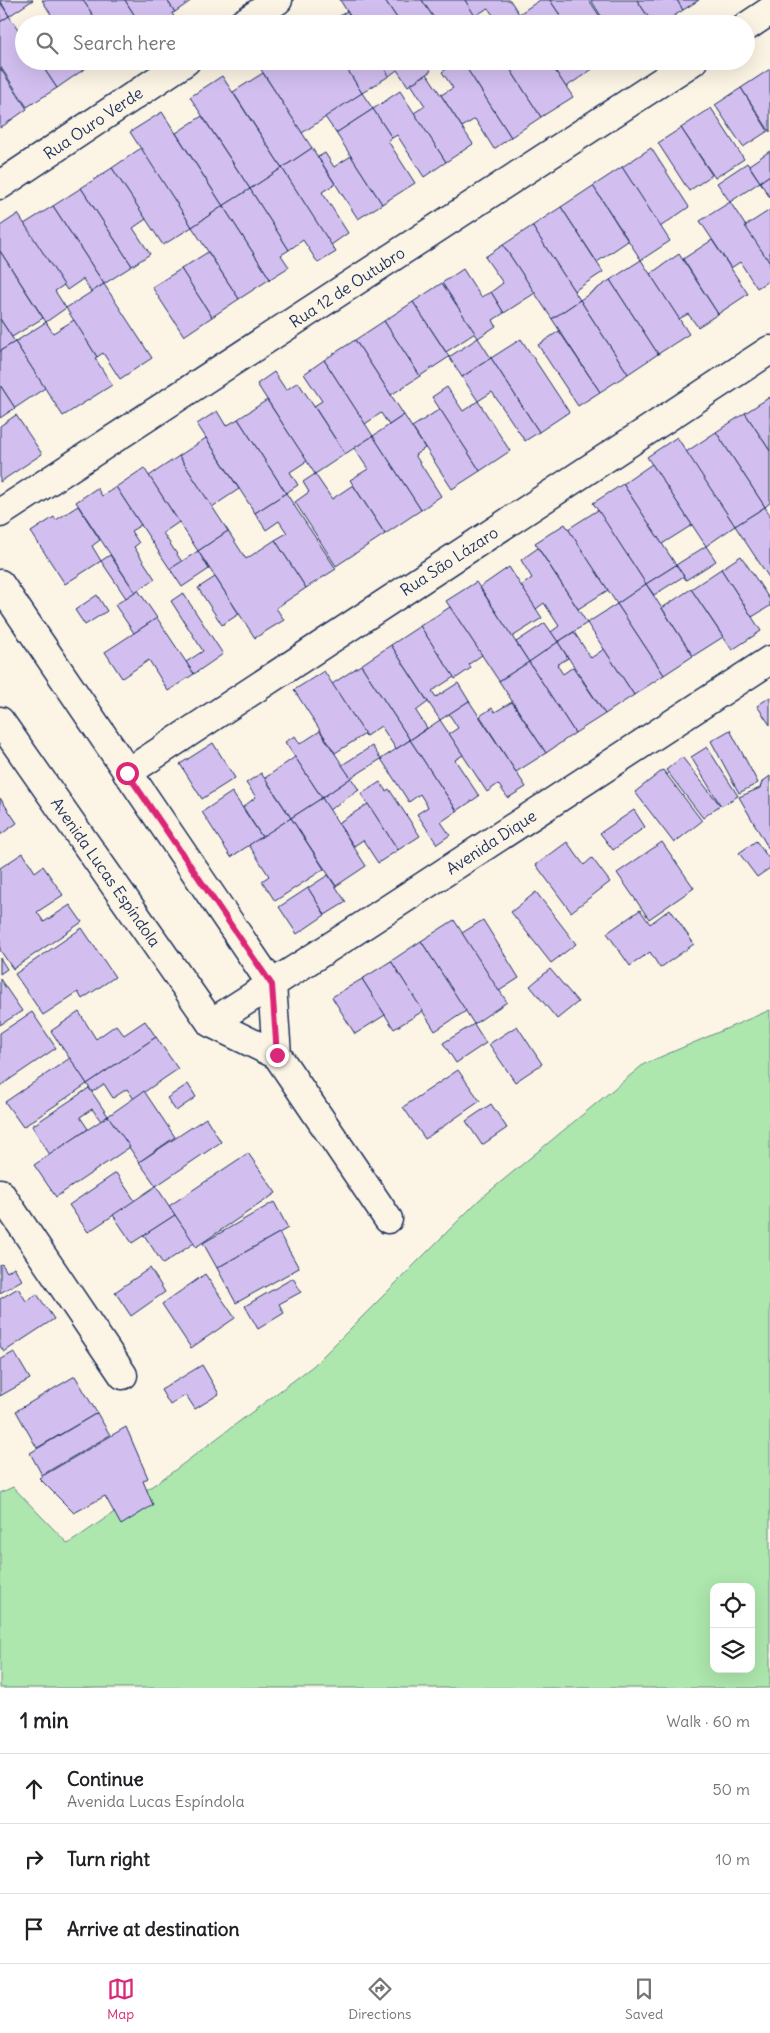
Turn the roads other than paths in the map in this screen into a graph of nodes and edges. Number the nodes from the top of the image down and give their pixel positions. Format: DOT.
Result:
graph roads {
  1 [pos="278,0"];
  2 [pos="770,11"];
  3 [pos="256,15"];
  4 [pos="755,21"];
  5 [pos="172,70"];
  6 [pos="679,70"];
  7 [pos="0,185"];
  8 [pos="770,350"];
  9 [pos="0,513"];
  10 [pos="0,584"];
  11 [pos="770,660"];
  12 [pos="0,721"];
  13 [pos="127,773"];
  14 [pos="272,985"];
  15 [pos="211,1023"];
  16 [pos="277,1055"];
  17 [pos="0,1193"];
  18 [pos="388,1218"];
  19 [pos="123,1375"];
  1 -- 3 [label="street"];
  2 -- 4 [label="street"];
  5 -- 7 [label="street, Rua Ouro Verde"];
  6 -- 9 [label="street, Rua 12 de Outubro"];
  8 -- 13 [label="street, Rua São Lázaro"];
  10 -- 13 [label="street"];
  11 -- 14 [label="street, Avenida Dique"];
  12 -- 15 [label="street, Avenida Lucas Espíndola"];
  13 -- 14 [label="street"];
  14 -- 15 [label="street, Avenida Dique"];
  14 -- 16 [label="street"];
  15 -- 16 [label="street"];
  16 -- 18 [label="street"];
  17 -- 19 [label="street"];
}
